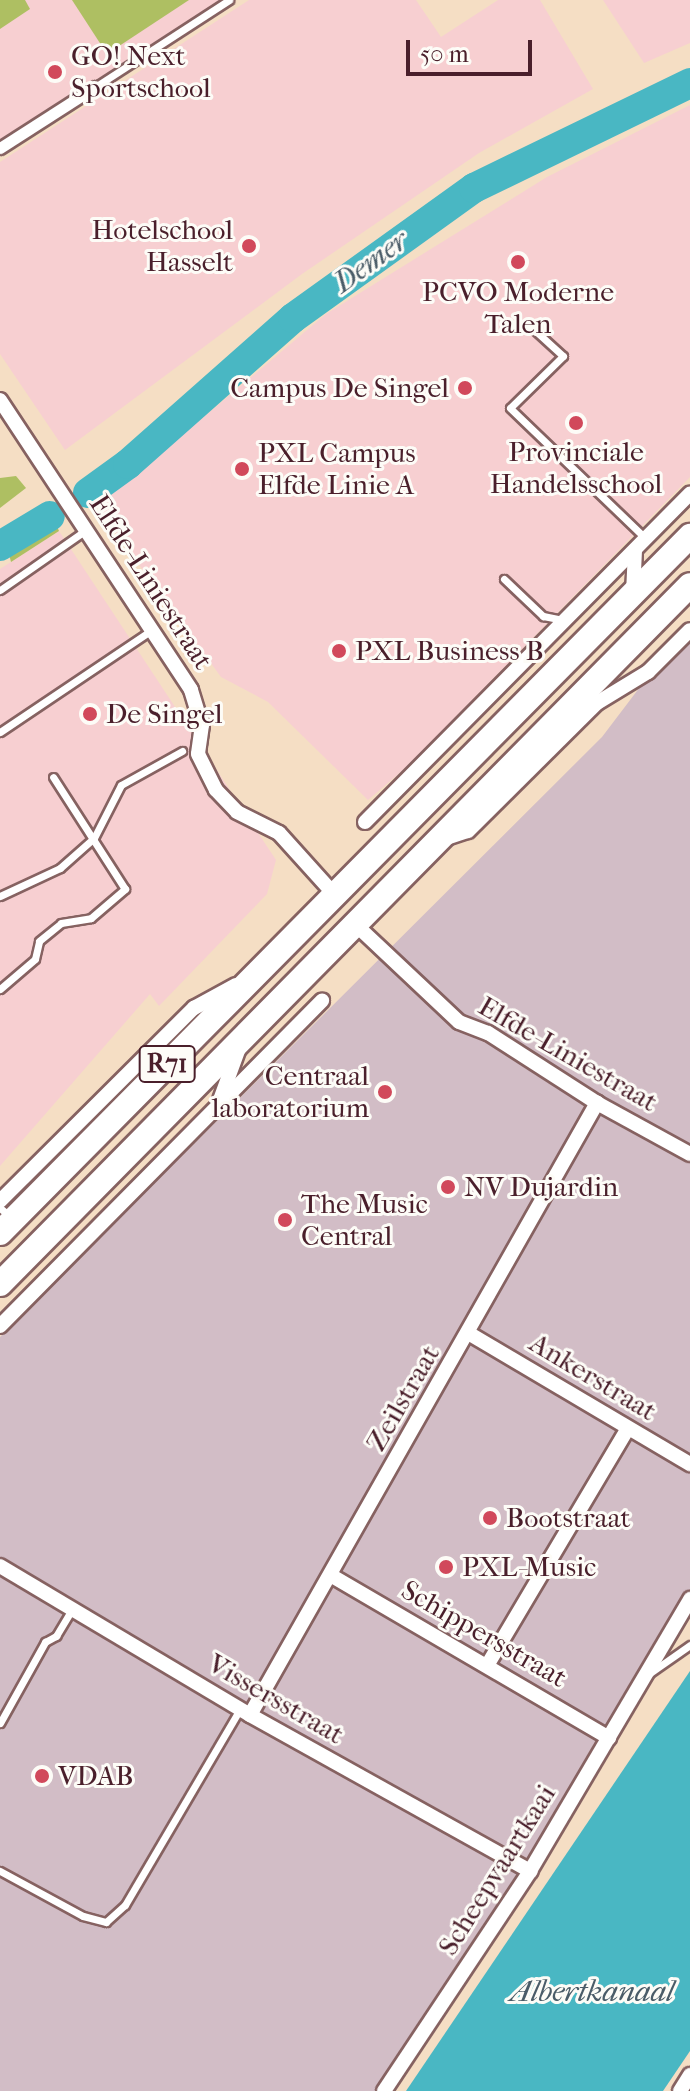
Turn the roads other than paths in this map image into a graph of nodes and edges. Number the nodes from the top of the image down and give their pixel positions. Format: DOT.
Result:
graph roads {
  1 [pos="229,0"];
  2 [pos="95,87"];
  3 [pos="0,148"];
  4 [pos="529,325"];
  5 [pos="0,400"];
  6 [pos="690,494"];
  7 [pos="86,530"];
  8 [pos="690,536"];
  9 [pos="640,545"];
  10 [pos="504,579"];
  11 [pos="690,585"];
  12 [pos="0,590"];
  13 [pos="633,594"];
  14 [pos="565,620"];
  15 [pos="152,630"];
  16 [pos="690,630"];
  17 [pos="0,732"];
  18 [pos="182,751"];
  19 [pos="53,777"];
  20 [pos="365,822"];
  21 [pos="94,838"];
  22 [pos="441,839"];
  23 [pos="334,894"];
  24 [pos="0,896"];
  25 [pos="356,925"];
  26 [pos="0,989"];
  27 [pos="322,1001"];
  28 [pos="242,1038"];
  29 [pos="597,1103"];
  30 [pos="218,1104"];
  31 [pos="690,1154"];
  32 [pos="3,1215"];
  33 [pos="0,1284"];
  34 [pos="0,1326"];
  35 [pos="470,1334"];
  36 [pos="628,1428"];
  37 [pos="690,1464"];
  38 [pos="0,1566"];
  39 [pos="332,1576"];
  40 [pos="690,1599"];
  41 [pos="71,1611"];
  42 [pos="690,1645"];
  43 [pos="488,1664"];
  44 [pos="648,1674"];
  45 [pos="245,1712"];
  46 [pos="0,1723"];
  47 [pos="609,1738"];
  48 [pos="0,1871"];
  49 [pos="530,1871"];
  50 [pos="690,2075"];
  51 [pos="384,2091"];
  52 [pos="680,2091"];
  1 -- 2 [label="lane"];
  2 -- 3 [label="street"];
  4 -- 9 [label="lane"];
  5 -- 7 [label="street, Elfde-Liniestraat"];
  6 -- 9 [label="street"];
  7 -- 12 [label="lane"];
  7 -- 15 [label="street, Elfde-Liniestraat"];
  8 -- 13 [label="highway, R71"];
  9 -- 13 [label="street"];
  9 -- 14 [label="street"];
  10 -- 14 [label="lane"];
  11 -- 22 [label="highway, R71"];
  13 -- 23 [label="highway, R71"];
  14 -- 20 [label="street"];
  15 -- 17 [label="lane"];
  15 -- 23 [label="street, Elfde-Liniestraat"];
  16 -- 22 [label="street"];
  18 -- 21 [label="lane"];
  19 -- 21 [label="lane"];
  21 -- 24 [label="lane"];
  21 -- 26 [label="lane"];
  22 -- 25 [label="highway, R71"];
  23 -- 25 [label="highway"];
  23 -- 32 [label="highway, R71"];
  25 -- 28 [label="highway, R71"];
  25 -- 29 [label="street, Elfde-Liniestraat"];
  27 -- 30 [label="street"];
  28 -- 30 [label="street"];
  28 -- 33 [label="highway, R71"];
  29 -- 31 [label="street, Elfde-Liniestraat"];
  29 -- 35 [label="street, Zeilstraat"];
  30 -- 34 [label="street"];
  35 -- 36 [label="street, Ankerstraat"];
  35 -- 39 [label="street, Zeilstraat"];
  36 -- 37 [label="street, Ankerstraat"];
  36 -- 43 [label="street"];
  38 -- 41 [label="street, Vissersstraat"];
  39 -- 43 [label="street, Schippersstraat"];
  39 -- 45 [label="street, Zeilstraat"];
  40 -- 44 [label="street, Scheepvaartkaai"];
  41 -- 45 [label="street, Vissersstraat"];
  41 -- 46 [label="lane"];
  42 -- 44 [label="lane, Scheepvaartkaai"];
  43 -- 47 [label="street, Schippersstraat"];
  44 -- 47 [label="street, Scheepvaartkaai"];
  45 -- 48 [label="lane"];
  45 -- 49 [label="street, Vissersstraat"];
  47 -- 49 [label="street, Scheepvaartkaai"];
  49 -- 51 [label="street, Scheepvaartkaai"];
  50 -- 52 [label="street"];
}
